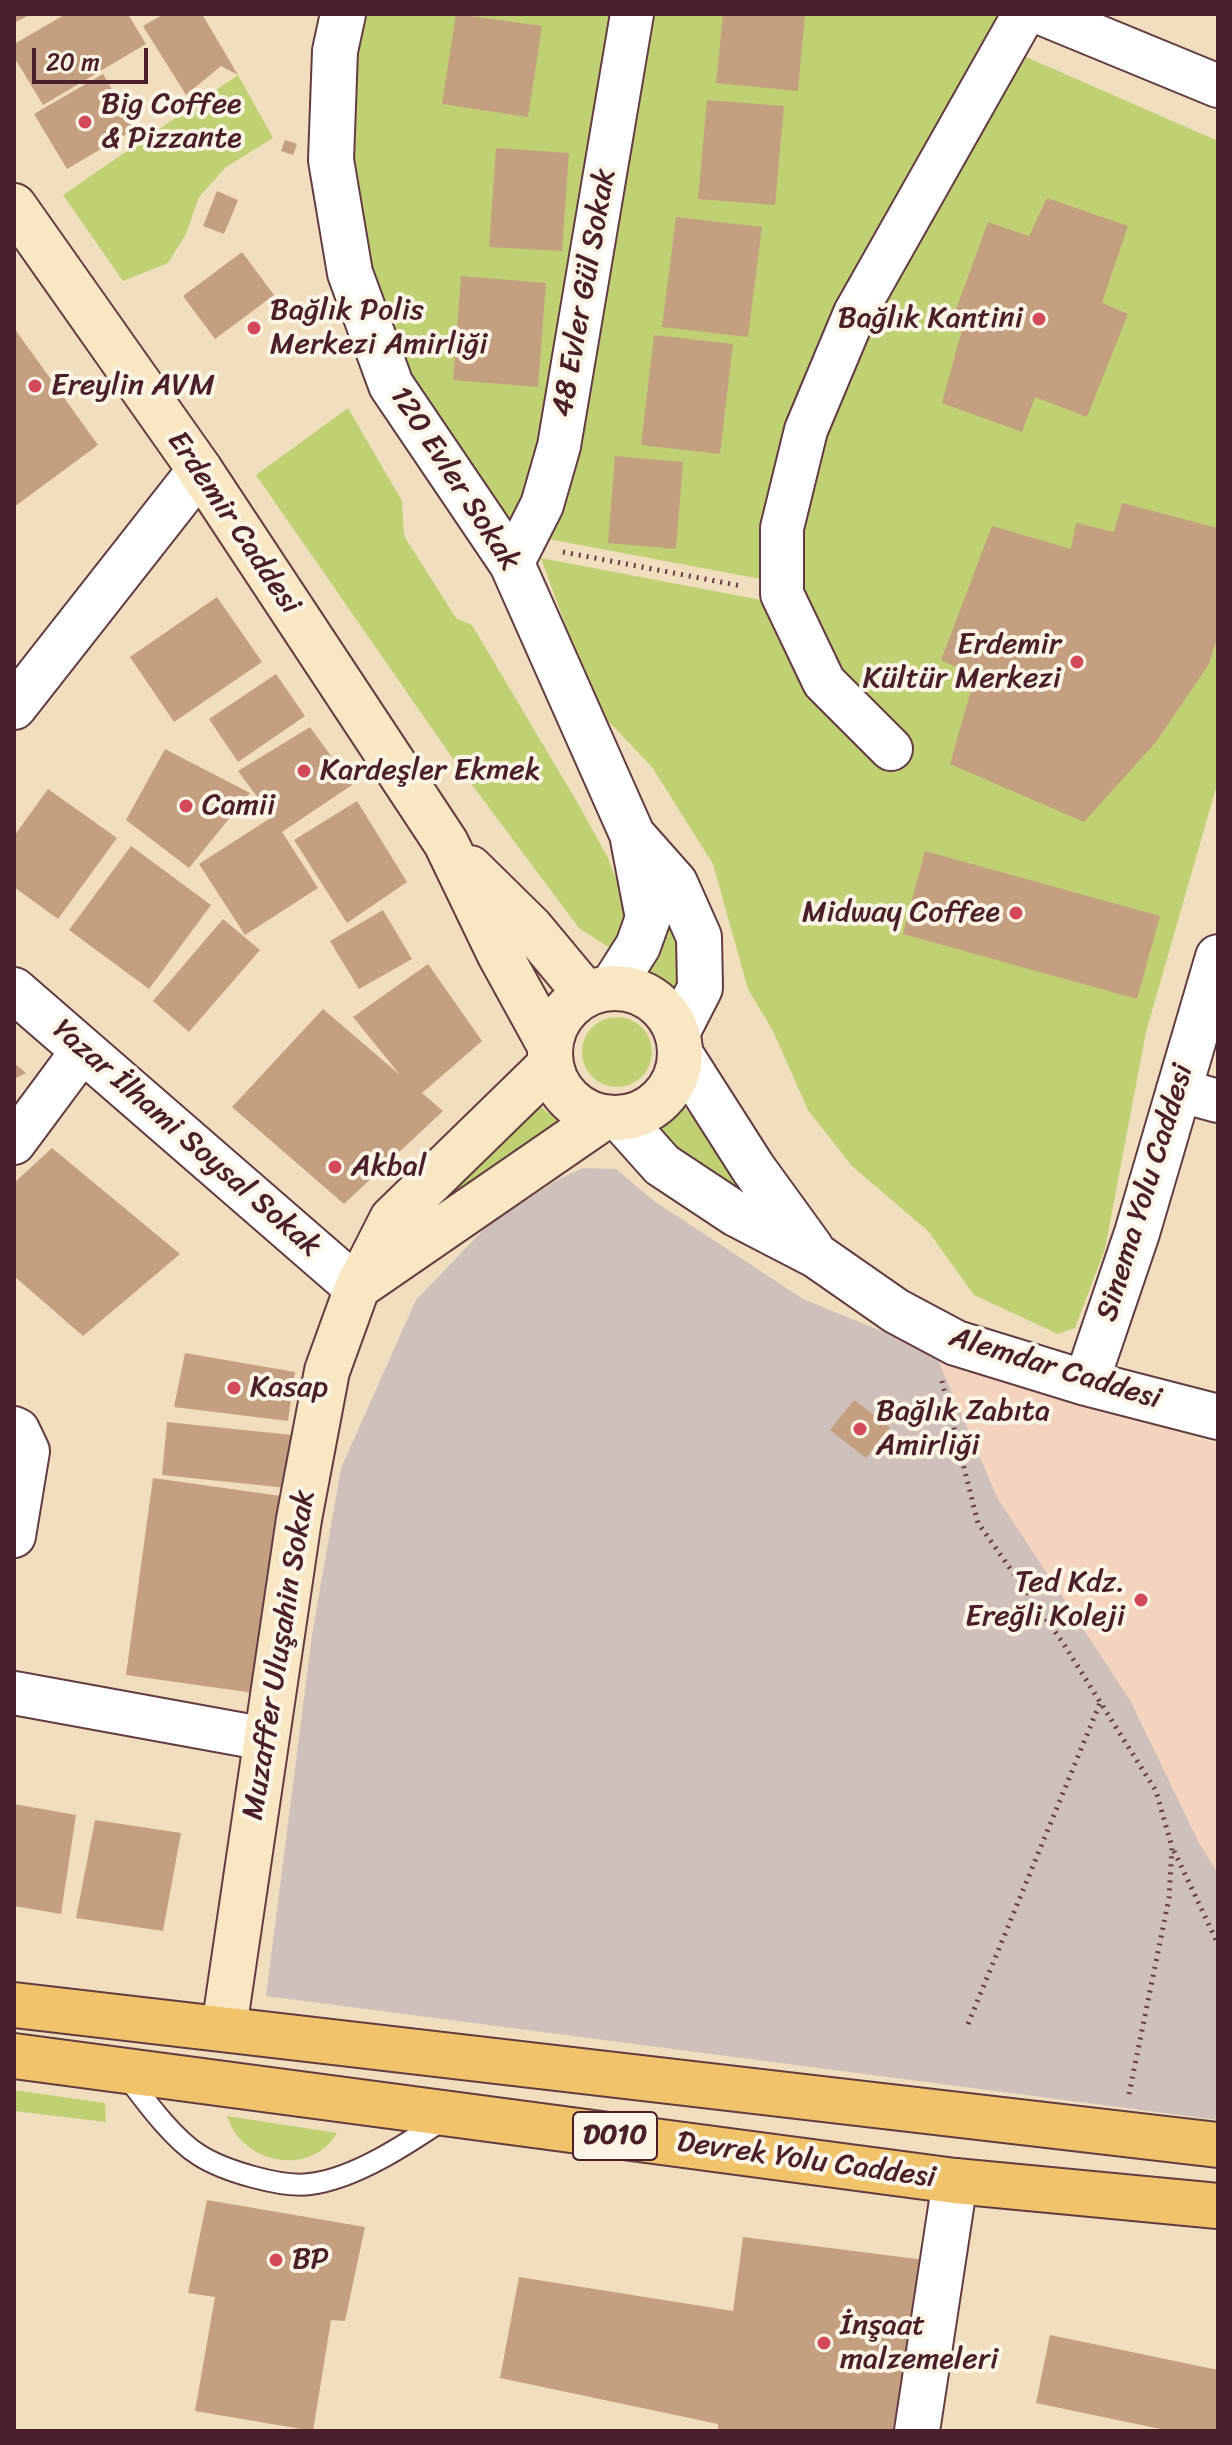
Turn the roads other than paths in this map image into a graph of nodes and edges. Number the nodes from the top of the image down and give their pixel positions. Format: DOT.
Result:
graph roads {
  1 [pos="343,14"];
  2 [pos="632,14"];
  3 [pos="1024,14"];
  4 [pos="1043,14"];
  5 [pos="1218,86"];
  6 [pos="14,206"];
  7 [pos="200,470"];
  8 [pos="517,554"];
  9 [pos="14,707"];
  10 [pos="891,749"];
  11 [pos="632,834"];
  12 [pos="446,843"];
  13 [pos="1218,957"];
  14 [pos="14,990"];
  15 [pos="599,990"];
  16 [pos="679,1043"];
  17 [pos="83,1050"];
  18 [pos="550,1055"];
  19 [pos="1198,1096"];
  20 [pos="611,1118"];
  21 [pos="14,1143"];
  22 [pos="817,1256"];
  23 [pos="357,1288"];
  24 [pos="1086,1383"];
  25 [pos="1218,1417"];
  26 [pos="14,1428"];
  27 [pos="14,1536"];
  28 [pos="14,1693"];
  29 [pos="266,1739"];
  30 [pos="14,2005"];
  31 [pos="224,2028"];
  32 [pos="14,2056"];
  33 [pos="123,2070"];
  34 [pos="451,2114"];
  35 [pos="1218,2145"];
  36 [pos="955,2181"];
  37 [pos="1218,2206"];
  38 [pos="917,2431"];
  1 -- 8 [label="street, 120 Evler Sokak"];
  2 -- 8 [label="street, 48 Evler Gül Sokak"];
  3 -- 10 [label="street"];
  4 -- 5 [label="street"];
  6 -- 7 [label="main road, Erdemir Caddesi"];
  7 -- 9 [label="street"];
  7 -- 12 [label="main road, Erdemir Caddesi"];
  8 -- 11 [label="street, 120 Evler Sokak"];
  11 -- 15 [label="street, 120 Evler Sokak"];
  11 -- 16 [label="street, 120 Evler Sokak"];
  12 -- 15 [label="main road, Erdemir Caddesi"];
  12 -- 18 [label="main road, Erdemir Caddesi"];
  13 -- 19 [label="street, Sinema Yolu Caddesi"];
  14 -- 17 [label="street, Yazar İlhami Soysal Sokak"];
  15 -- 16 [label="main road, Alemdar Caddesi"];
  15 -- 18 [label="main road"];
  16 -- 20 [label="main road"];
  16 -- 22 [label="street, Alemdar Caddesi"];
  17 -- 21 [label="street"];
  17 -- 23 [label="street, Yazar İlhami Soysal Sokak"];
  18 -- 20 [label="main road"];
  18 -- 23 [label="main road, Muzaffer Uluşahin Sokak"];
  19 -- 24 [label="street, Sinema Yolu Caddesi"];
  20 -- 22 [label="street, Alemdar Caddesi"];
  20 -- 23 [label="main road"];
  22 -- 24 [label="street, Alemdar Caddesi"];
  23 -- 29 [label="main road, Muzaffer Uluşahin Sokak"];
  24 -- 25 [label="street, Alemdar Caddesi"];
  26 -- 27 [label="street"];
  28 -- 29 [label="street"];
  29 -- 31 [label="main road, Muzaffer Uluşahin Sokak"];
  30 -- 31 [label="highway, Devrek Yolu Caddesi / D010"];
  31 -- 35 [label="highway, Devrek Yolu Caddesi / D010"];
  32 -- 33 [label="highway, Devrek Yolu Caddesi / D010"];
  33 -- 34 [label="highway, Devrek Yolu Caddesi / D010"];
  33 -- 34 [label="lane"];
  34 -- 36 [label="highway, Devrek Yolu Caddesi / D010"];
  36 -- 37 [label="highway, Devrek Yolu Caddesi / D010"];
  36 -- 38 [label="street"];
}
